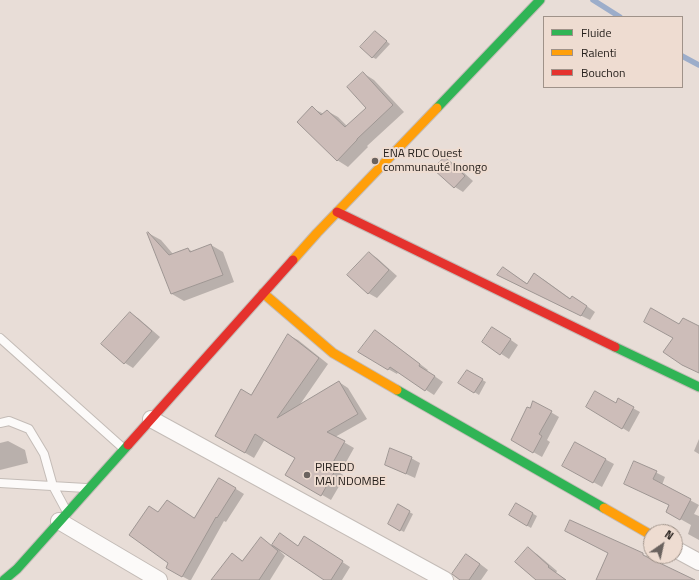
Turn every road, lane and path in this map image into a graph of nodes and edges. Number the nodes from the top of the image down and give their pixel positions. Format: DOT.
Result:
graph roads {
  1 [pos="540,0"];
  2 [pos="337,212"];
  3 [pos="263,293"];
  4 [pos="0,338"];
  5 [pos="699,387"];
  6 [pos="150,419"];
  7 [pos="0,423"];
  8 [pos="124,449"];
  9 [pos="0,483"];
  10 [pos="53,486"];
  11 [pos="88,489"];
  12 [pos="63,517"];
  13 [pos="643,530"];
  14 [pos="683,553"];
  15 [pos="699,562"];
  16 [pos="16,574"];
  17 [pos="4,580"];
  18 [pos="159,580"];
  19 [pos="445,580"];
  1 -- 2 [label="street"];
  2 -- 3 [label="street"];
  2 -- 5 [label="street"];
  3 -- 6 [label="street"];
  3 -- 13 [label="street"];
  4 -- 8 [label="lane"];
  6 -- 8 [label="street"];
  6 -- 19 [label="street"];
  7 -- 10 [label="lane"];
  8 -- 11 [label="street"];
  9 -- 10 [label="lane"];
  10 -- 11 [label="lane"];
  10 -- 12 [label="lane"];
  11 -- 12 [label="street"];
  12 -- 16 [label="street"];
  12 -- 18 [label="street"];
  14 -- 15 [label="street"];
  16 -- 17 [label="street"];
}
